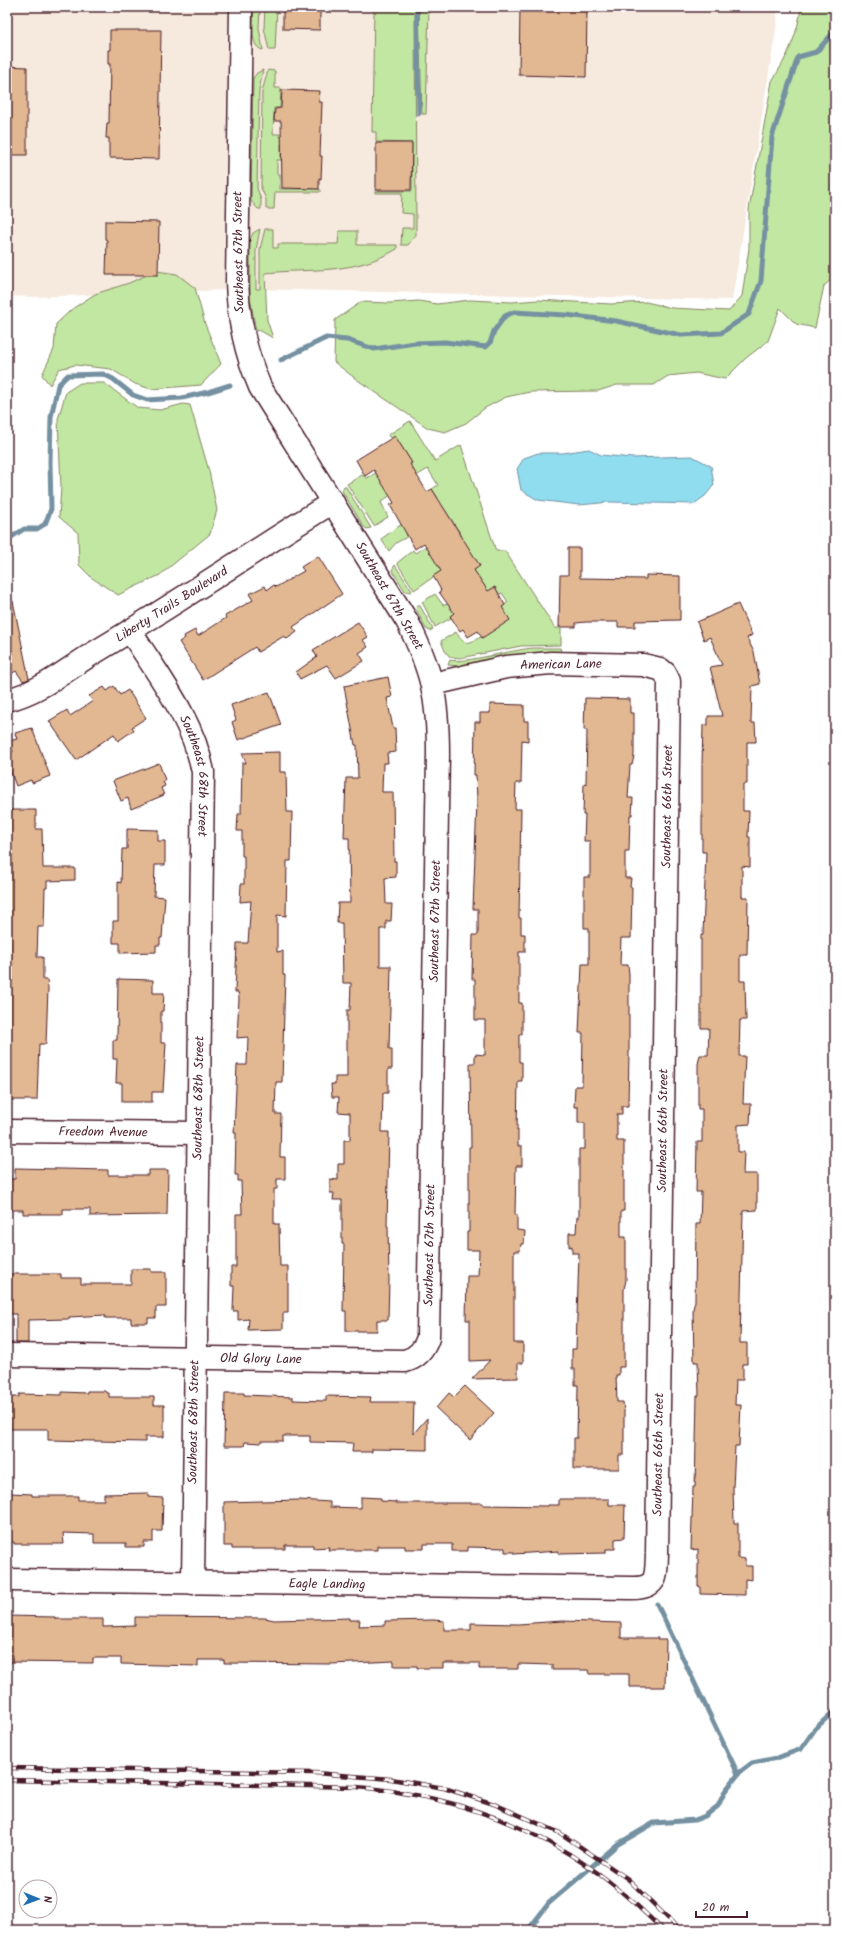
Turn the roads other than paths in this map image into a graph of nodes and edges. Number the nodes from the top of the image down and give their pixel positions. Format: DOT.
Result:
graph roads {
  1 [pos="241,7"];
  2 [pos="333,502"];
  3 [pos="131,632"];
  4 [pos="665,673"];
  5 [pos="433,684"];
  6 [pos="7,700"];
  7 [pos="7,1131"];
  8 [pos="199,1133"];
  9 [pos="7,1355"];
  10 [pos="418,1355"];
  11 [pos="195,1358"];
  12 [pos="7,1580"];
  13 [pos="193,1583"];
  14 [pos="647,1586"];
  1 -- 2 [label="street, Southeast 67th Street"];
  2 -- 3 [label="street, Liberty Trails Boulevard"];
  2 -- 5 [label="street, Southeast 67th Street"];
  3 -- 6 [label="street, Liberty Trails Boulevard"];
  3 -- 8 [label="street, Southeast 68th Street"];
  4 -- 5 [label="street, American Lane"];
  4 -- 14 [label="street, Southeast 66th Street"];
  5 -- 10 [label="street, Southeast 67th Street"];
  7 -- 8 [label="street, Freedom Avenue"];
  8 -- 11 [label="street, Southeast 68th Street"];
  9 -- 11 [label="street, Old Glory Lane"];
  10 -- 11 [label="street, Old Glory Lane"];
  11 -- 13 [label="street, Southeast 68th Street"];
  12 -- 13 [label="street, Eagle Landing"];
  13 -- 14 [label="street, Eagle Landing"];
}
